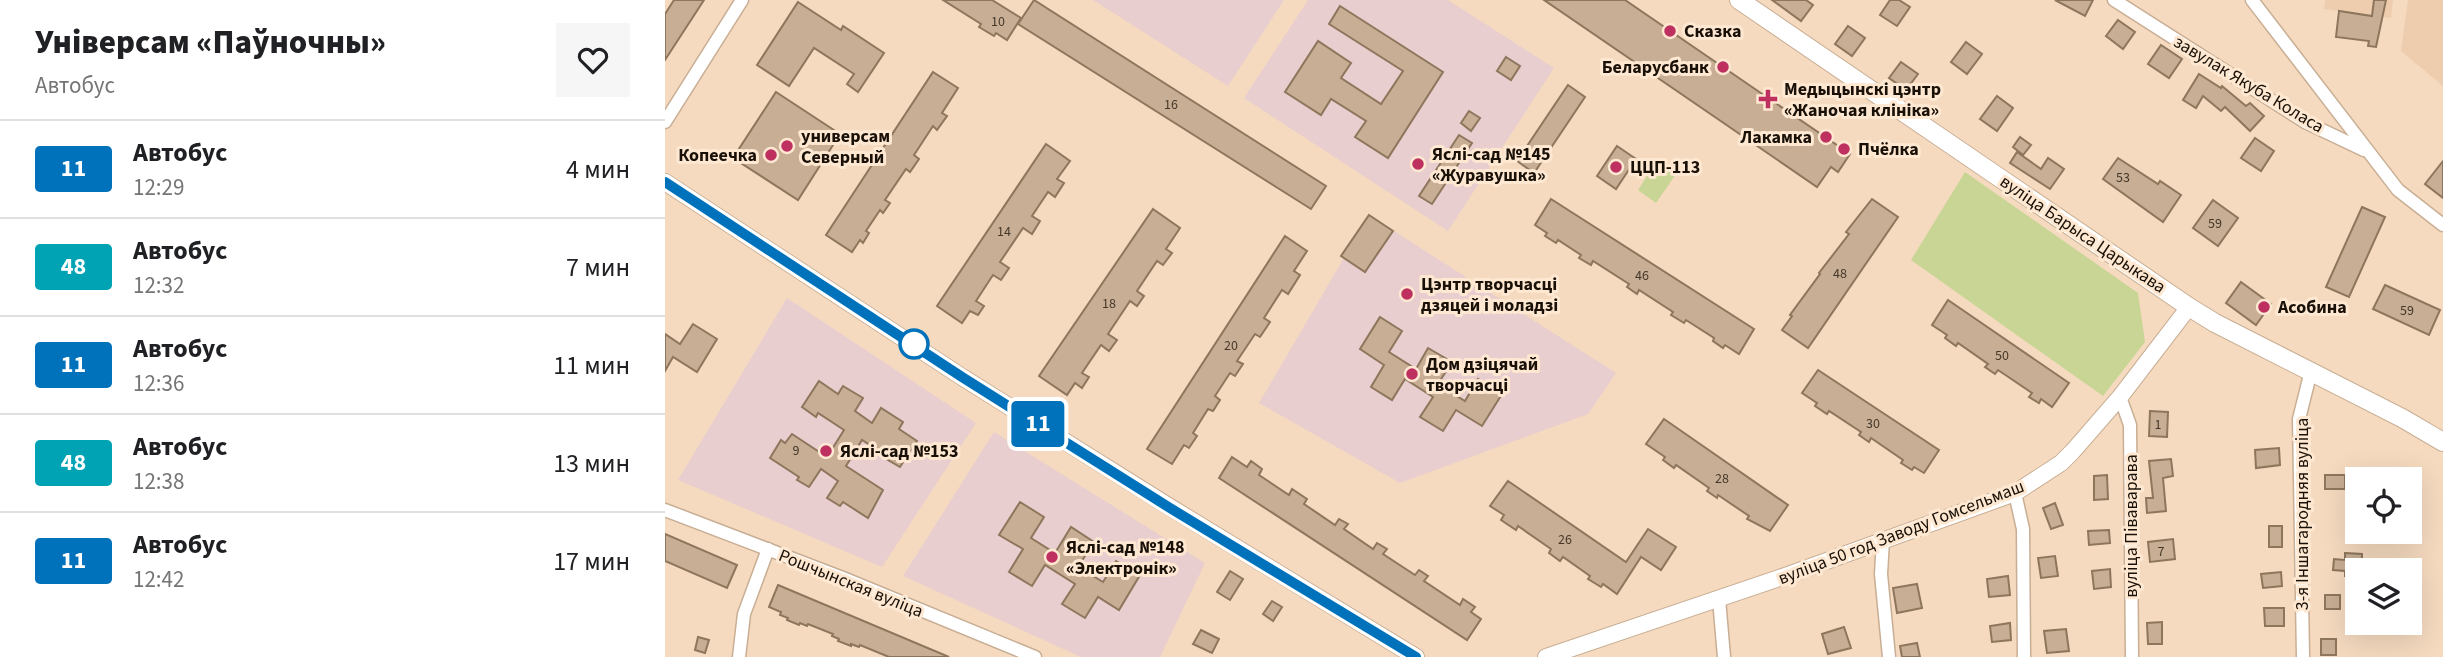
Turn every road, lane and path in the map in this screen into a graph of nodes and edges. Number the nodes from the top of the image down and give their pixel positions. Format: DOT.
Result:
graph roads {
  1 [pos="741,0"];
  2 [pos="1739,0"];
  3 [pos="2114,0"];
  4 [pos="2252,0"];
  5 [pos="665,121"];
  6 [pos="2367,151"];
  7 [pos="665,182"];
  8 [pos="2443,225"];
  9 [pos="2189,307"];
  10 [pos="2311,372"];
  11 [pos="2120,397"];
  12 [pos="2443,442"];
  13 [pos="2015,494"];
  14 [pos="665,510"];
  15 [pos="1883,540"];
  16 [pos="768,549"];
  17 [pos="1719,599"];
  18 [pos="739,657"];
  19 [pos="1035,657"];
  20 [pos="1416,657"];
  21 [pos="1546,657"];
  22 [pos="1724,657"];
  23 [pos="1889,657"];
  24 [pos="2024,657"];
  25 [pos="2132,657"];
  26 [pos="2302,657"];
  1 -- 5 [label="street"];
  2 -- 9 [label="main road, вуліца Барыса Царыкава"];
  3 -- 6 [label="street, завулак Якуба Коласа"];
  4 -- 6 [label="street"];
  6 -- 8 [label="street, завулак Якуба Коласа"];
  7 -- 20 [label="street"];
  9 -- 10 [label="main road, вуліца Барыса Царыкава"];
  9 -- 11 [label="street, вуліца 50 год Заводу Гомсельмаш"];
  10 -- 12 [label="main road, вуліца Барыса Царыкава"];
  10 -- 26 [label="street, 3-я Іншагародняя вуліца"];
  11 -- 13 [label="street, вуліца 50 год Заводу Гомсельмаш"];
  11 -- 25 [label="street, вуліца Піваварава"];
  13 -- 15 [label="street, вуліца 50 год Заводу Гомсельмаш"];
  13 -- 24 [label="street"];
  14 -- 16 [label="street, Рошчынская вуліца"];
  15 -- 17 [label="street, вуліца 50 год Заводу Гомсельмаш"];
  15 -- 23 [label="street"];
  16 -- 18 [label="street"];
  16 -- 19 [label="street, Рошчынская вуліца"];
  17 -- 21 [label="street, вуліца 50 год Заводу Гомсельмаш"];
  17 -- 22 [label="street"];
}
